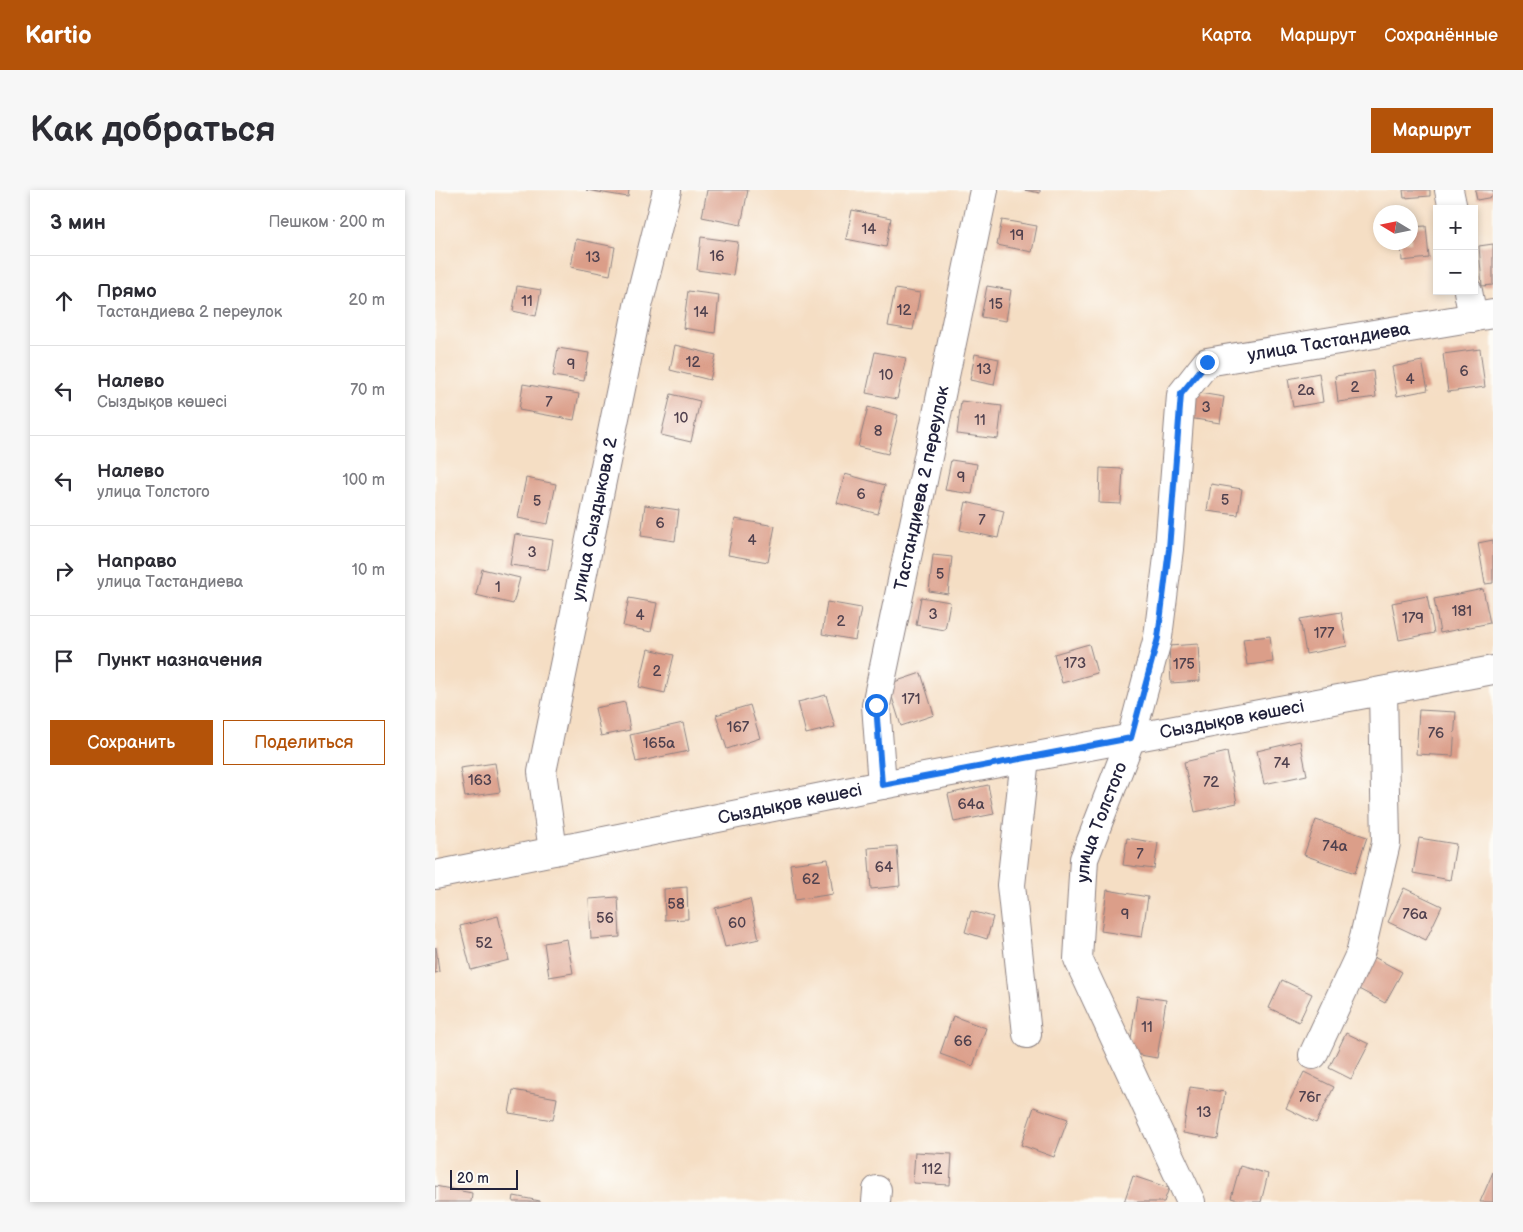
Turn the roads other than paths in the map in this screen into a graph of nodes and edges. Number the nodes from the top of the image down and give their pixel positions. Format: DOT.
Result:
graph roads {
  1 [pos="667,190"];
  2 [pos="984,190"];
  3 [pos="1449,190"];
  4 [pos="1452,205"];
  5 [pos="1470,295"];
  6 [pos="1483,316"];
  7 [pos="1181,394"];
  8 [pos="1493,670"];
  9 [pos="1383,691"];
  10 [pos="1131,738"];
  11 [pos="1025,758"];
  12 [pos="882,785"];
  13 [pos="553,851"];
  14 [pos="435,875"];
  15 [pos="1027,1034"];
  16 [pos="1313,1054"];
  17 [pos="1191,1202"];
  1 -- 13 [label="street, улица Сыздыкова 2"];
  2 -- 12 [label="street, Тастандиева 2 переулок"];
  3 -- 4 [label="street"];
  5 -- 6 [label="street"];
  6 -- 7 [label="street, улица Тастандиева"];
  7 -- 10 [label="street, улица Толстого"];
  8 -- 9 [label="street, Сыздықов көшесі"];
  9 -- 10 [label="street, Сыздықов көшесі"];
  9 -- 16 [label="street"];
  10 -- 11 [label="street, Сыздықов көшесі"];
  10 -- 17 [label="street, улица Толстого"];
  11 -- 12 [label="street, Сыздықов көшесі"];
  11 -- 15 [label="street"];
  12 -- 13 [label="street, Сыздықов көшесі"];
  13 -- 14 [label="street, Сыздықов көшесі"];
}
